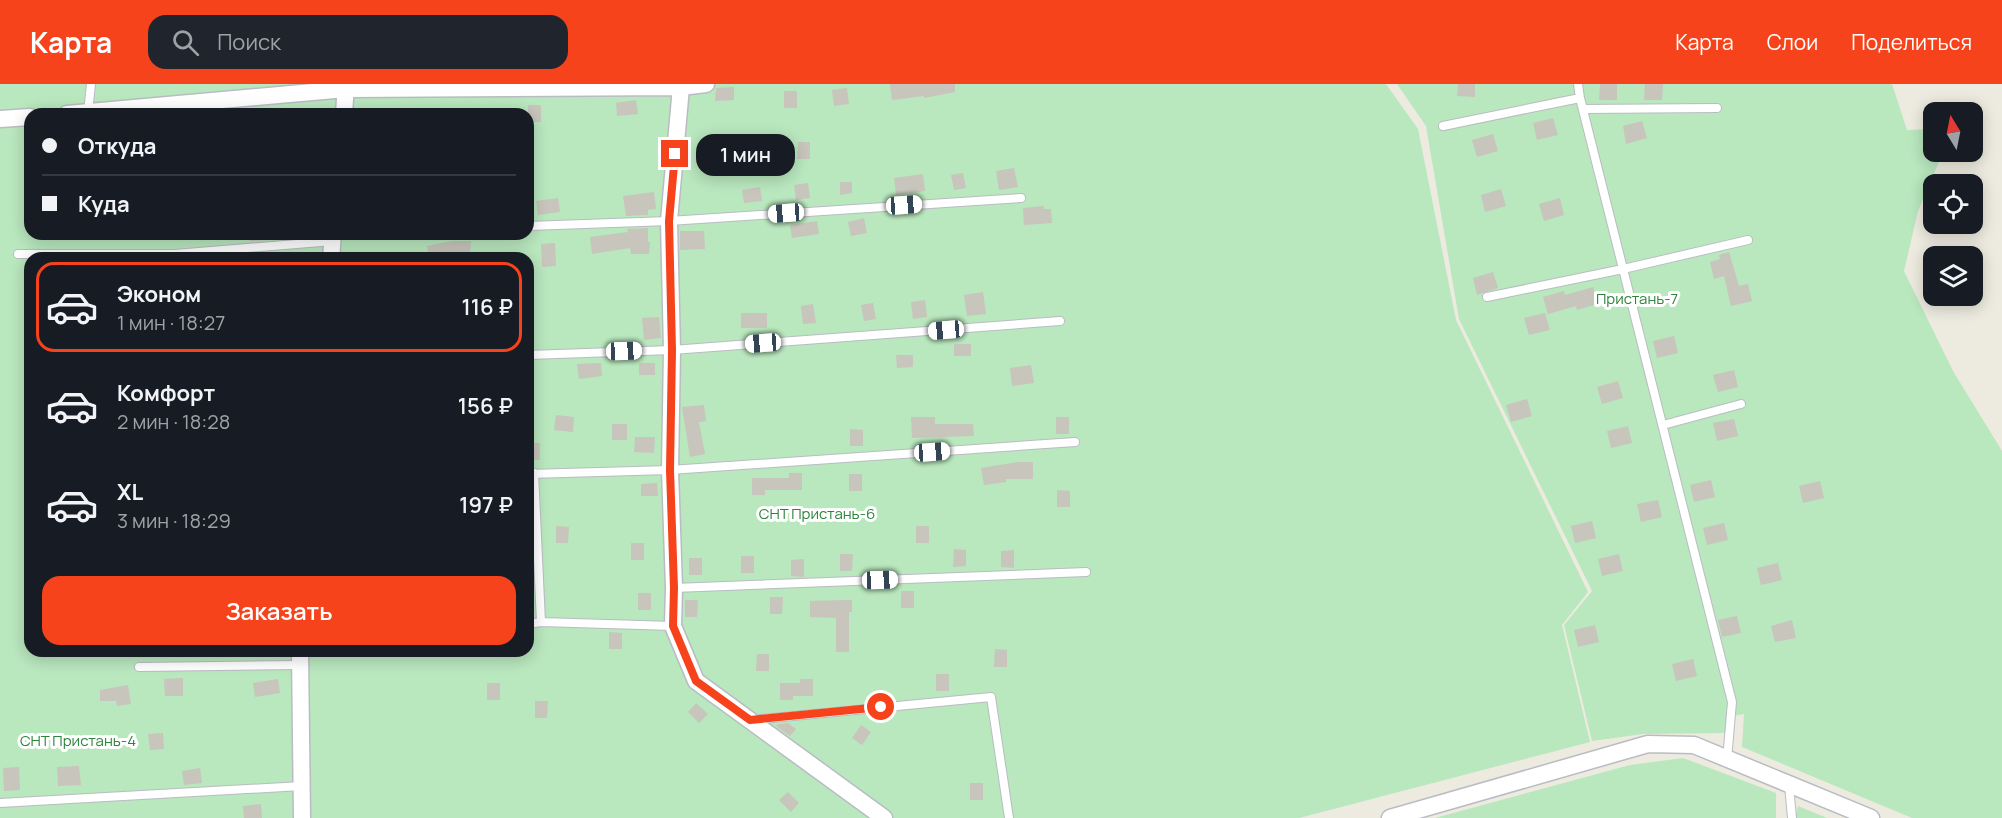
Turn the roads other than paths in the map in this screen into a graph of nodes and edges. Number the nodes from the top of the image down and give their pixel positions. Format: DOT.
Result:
graph roads {
  1 [pos="91,84"];
  2 [pos="706,84"];
  3 [pos="1578,84"];
  4 [pos="346,86"];
  5 [pos="681,87"];
  6 [pos="1580,98"];
  7 [pos="88,108"];
  8 [pos="128,108"];
  9 [pos="344,108"];
  10 [pos="1717,108"];
  11 [pos="1583,109"];
  12 [pos="24,117"];
  13 [pos="0,119"];
  14 [pos="1443,126"];
  15 [pos="1021,198"];
  16 [pos="669,221"];
  17 [pos="534,226"];
  18 [pos="305,240"];
  19 [pos="1748,240"];
  20 [pos="194,252"];
  21 [pos="18,254"];
  22 [pos="24,254"];
  23 [pos="1623,269"];
  24 [pos="1487,297"];
  25 [pos="1060,321"];
  26 [pos="672,350"];
  27 [pos="534,355"];
  28 [pos="1742,404"];
  29 [pos="1663,425"];
  30 [pos="1075,442"];
  31 [pos="670,470"];
  32 [pos="534,474"];
  33 [pos="534,518"];
  34 [pos="1086,572"];
  35 [pos="674,588"];
  36 [pos="541,622"];
  37 [pos="534,623"];
  38 [pos="673,626"];
  39 [pos="300,658"];
  40 [pos="140,667"];
  41 [pos="750,720"];
  42 [pos="1727,760"];
  43 [pos="1789,785"];
  44 [pos="302,786"];
  45 [pos="0,803"];
  46 [pos="302,818"];
  47 [pos="884,818"];
  48 [pos="1009,818"];
  49 [pos="1390,818"];
  50 [pos="1792,818"];
  51 [pos="1871,818"];
  1 -- 7 [label="lane"];
  2 -- 5 [label="street"];
  3 -- 6 [label="lane"];
  4 -- 5 [label="street"];
  4 -- 8 [label="street"];
  4 -- 9 [label="street"];
  5 -- 16 [label="street"];
  6 -- 11 [label="lane"];
  6 -- 14 [label="lane"];
  10 -- 11 [label="lane"];
  11 -- 23 [label="lane"];
  12 -- 13 [label="street"];
  15 -- 16 [label="lane"];
  16 -- 17 [label="lane"];
  16 -- 26 [label="street"];
  18 -- 20 [label="lane"];
  19 -- 23 [label="lane"];
  21 -- 22 [label="lane"];
  23 -- 24 [label="lane"];
  23 -- 29 [label="lane"];
  25 -- 26 [label="lane"];
  26 -- 27 [label="lane"];
  26 -- 31 [label="street"];
  28 -- 29 [label="lane"];
  29 -- 42 [label="lane"];
  30 -- 31 [label="lane"];
  31 -- 32 [label="lane"];
  31 -- 35 [label="street"];
  33 -- 36 [label="lane"];
  34 -- 35 [label="lane"];
  35 -- 38 [label="street"];
  36 -- 37 [label="lane"];
  36 -- 38 [label="lane"];
  38 -- 41 [label="street"];
  39 -- 40 [label="lane"];
  39 -- 44 [label="street"];
  41 -- 47 [label="street"];
  41 -- 48 [label="lane"];
  42 -- 43 [label="street"];
  42 -- 49 [label="street"];
  43 -- 50 [label="lane"];
  43 -- 51 [label="street"];
  44 -- 45 [label="lane"];
  44 -- 46 [label="street"];
}
